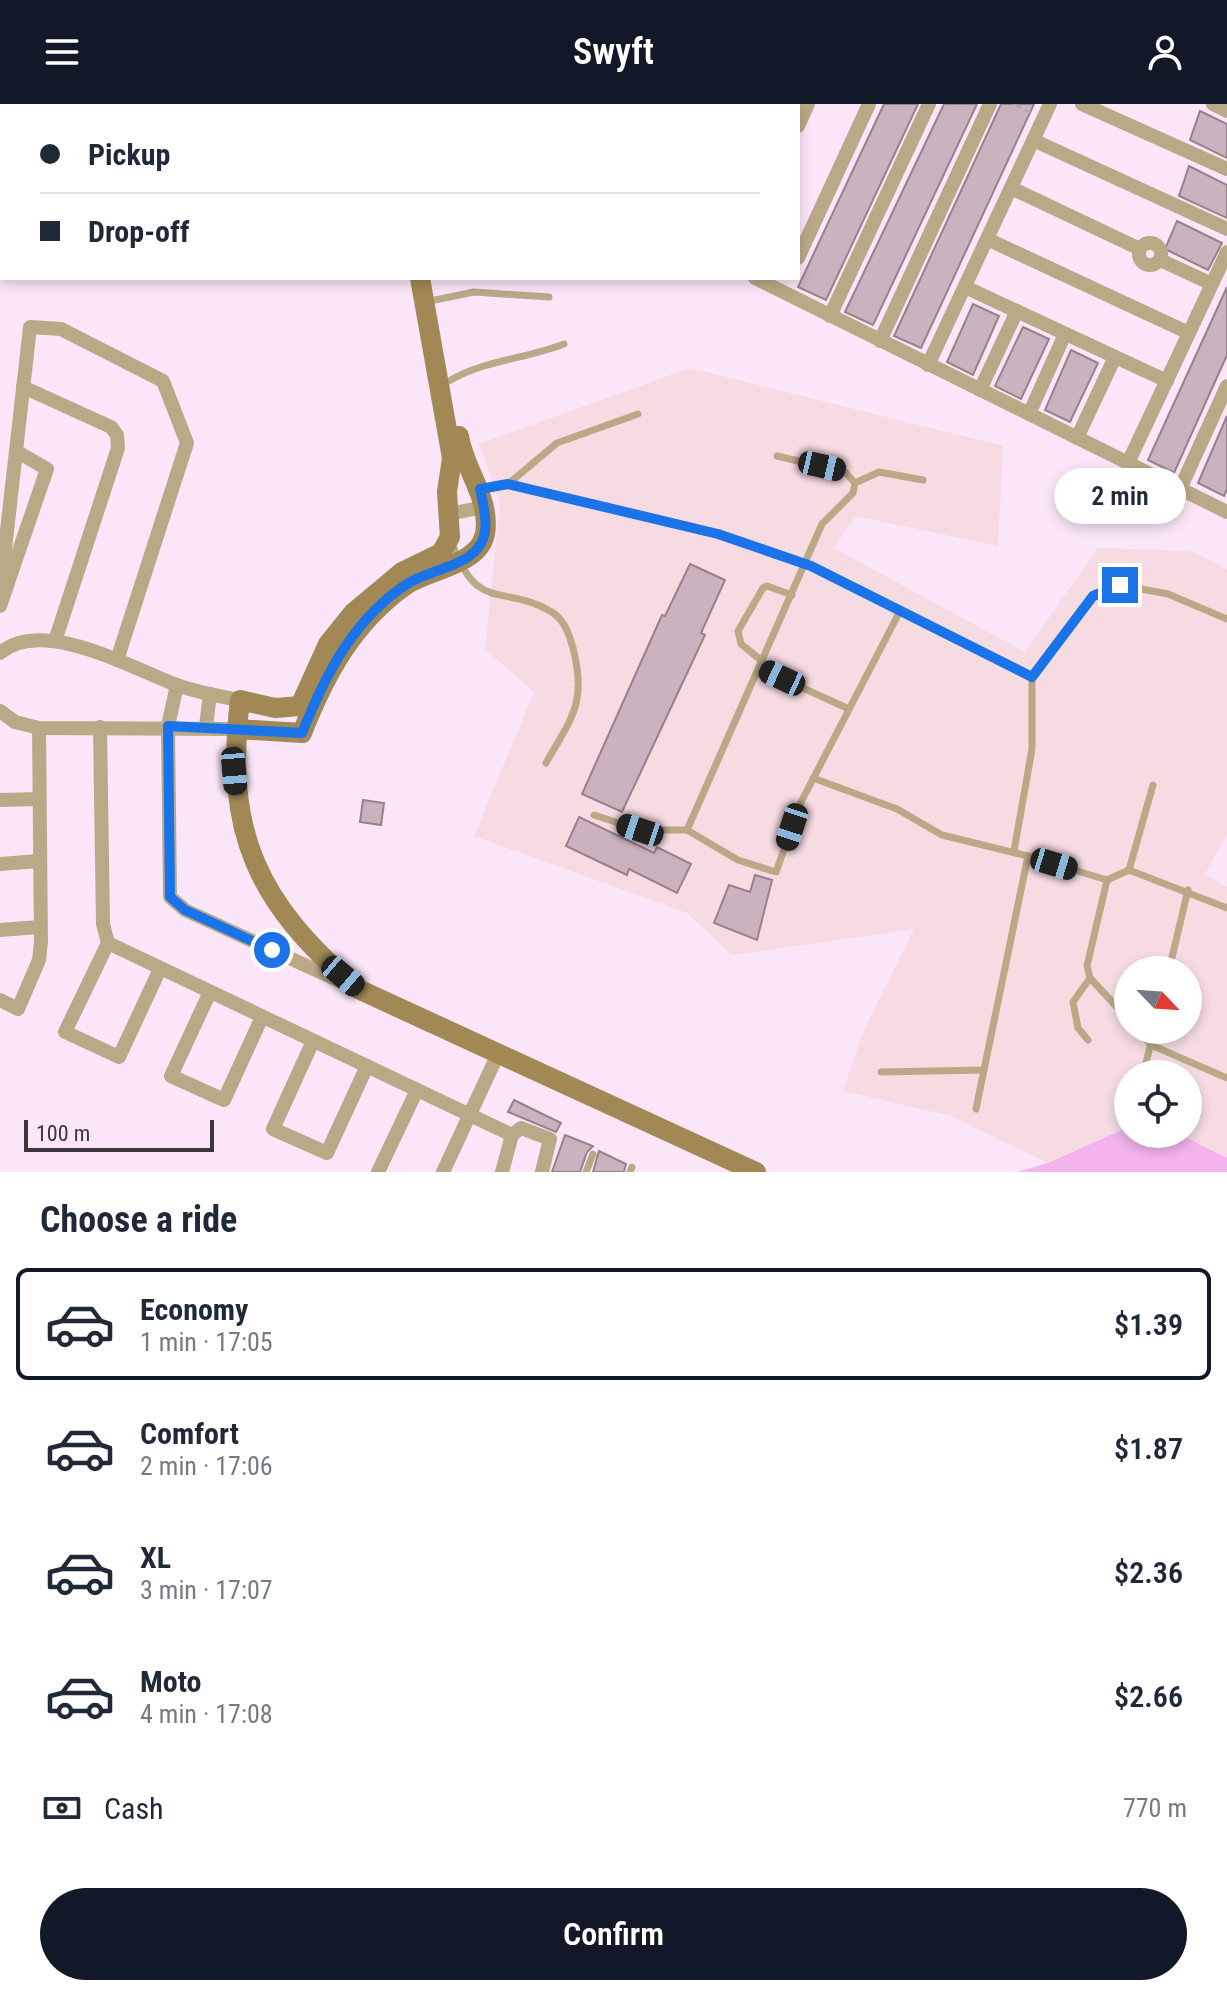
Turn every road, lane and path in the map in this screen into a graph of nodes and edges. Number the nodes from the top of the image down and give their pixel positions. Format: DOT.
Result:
graph roads {
  1 [pos="869,104"];
  2 [pos="929,104"];
  3 [pos="990,104"];
  4 [pos="1014,104"];
  5 [pos="1050,104"];
  6 [pos="1082,104"];
  7 [pos="1213,104"];
  8 [pos="1227,111"];
  9 [pos="1043,118"];
  10 [pos="1033,140"];
  11 [pos="1227,169"];
  12 [pos="1011,188"];
  13 [pos="1227,229"];
  14 [pos="987,239"];
  15 [pos="1227,252"];
  16 [pos="800,254"];
  17 [pos="421,280"];
  18 [pos="432,280"];
  19 [pos="764,280"];
  20 [pos="1212,284"];
  21 [pos="786,285"];
  22 [pos="965,287"];
  23 [pos="549,297"];
  24 [pos="430,301"];
  25 [pos="1017,311"];
  26 [pos="830,316"];
  27 [pos="1189,333"];
  28 [pos="1065,334"];
  29 [pos="880,341"];
  30 [pos="564,344"];
  31 [pos="1115,357"];
  32 [pos="928,365"];
  33 [pos="449,381"];
  34 [pos="1167,381"];
  35 [pos="1227,386"];
  36 [pos="23,387"];
  37 [pos="980,390"];
  38 [pos="638,414"];
  39 [pos="1029,414"];
  40 [pos="1077,438"];
  41 [pos="16,451"];
  42 [pos="777,456"];
  43 [pos="1128,463"];
  44 [pos="449,479"];
  45 [pos="923,480"];
  46 [pos="855,483"];
  47 [pos="508,484"];
  48 [pos="1180,489"];
  49 [pos="478,490"];
  50 [pos="1227,511"];
  51 [pos="449,514"];
  52 [pos="450,537"];
  53 [pos="458,561"];
  54 [pos="806,564"];
  55 [pos="0,593"];
  56 [pos="792,595"];
  57 [pos="0,606"];
  58 [pos="899,613"];
  59 [pos="1227,619"];
  60 [pos="55,641"];
  61 [pos="0,653"];
  62 [pos="117,660"];
  63 [pos="761,664"];
  64 [pos="1032,677"];
  65 [pos="177,685"];
  66 [pos="210,694"];
  67 [pos="240,700"];
  68 [pos="849,709"];
  69 [pos="0,711"];
  70 [pos="168,726"];
  71 [pos="206,726"];
  72 [pos="100,727"];
  73 [pos="39,728"];
  74 [pos="237,729"];
  75 [pos="546,763"];
  76 [pos="813,778"];
  77 [pos="1153,785"];
  78 [pos="39,799"];
  79 [pos="0,800"];
  80 [pos="594,815"];
  81 [pos="687,830"];
  82 [pos="1014,851"];
  83 [pos="1028,856"];
  84 [pos="39,861"];
  85 [pos="0,864"];
  86 [pos="1129,870"];
  87 [pos="1107,880"];
  88 [pos="1188,890"];
  89 [pos="1227,908"];
  90 [pos="39,927"];
  91 [pos="0,930"];
  92 [pos="108,943"];
  93 [pos="1172,956"];
  94 [pos="160,969"];
  95 [pos="1090,978"];
  96 [pos="358,989"];
  97 [pos="210,992"];
  98 [pos="0,1000"];
  99 [pos="1114,1004"];
  100 [pos="262,1017"];
  101 [pos="1088,1040"];
  102 [pos="313,1041"];
  103 [pos="1151,1045"];
  104 [pos="498,1054"];
  105 [pos="1147,1060"];
  106 [pos="367,1066"];
  107 [pos="984,1070"];
  108 [pos="881,1072"];
  109 [pos="1227,1078"];
  110 [pos="417,1090"];
  111 [pos="976,1109"];
  112 [pos="470,1115"];
  113 [pos="512,1135"];
  114 [pos="593,1154"];
  115 [pos="378,1172"];
  116 [pos="443,1172"];
  117 [pos="502,1172"];
  118 [pos="542,1172"];
  119 [pos="586,1172"];
  120 [pos="756,1172"];
  1 -- 16 [label="street"];
  2 -- 26 [label="street"];
  3 -- 29 [label="street"];
  4 -- 9 [label="path"];
  5 -- 9 [label="street"];
  6 -- 11 [label="street"];
  7 -- 8 [label="street"];
  9 -- 10 [label="street"];
  10 -- 12 [label="street"];
  10 -- 13 [label="street"];
  12 -- 14 [label="street"];
  12 -- 20 [label="street"];
  14 -- 22 [label="street"];
  14 -- 27 [label="street"];
  15 -- 20 [label="street"];
  17 -- 24 [label="street"];
  18 -- 24 [label="street"];
  19 -- 21 [label="street"];
  20 -- 27 [label="street"];
  21 -- 26 [label="street"];
  22 -- 25 [label="street"];
  22 -- 32 [label="street"];
  23 -- 24 [label="lane"];
  24 -- 33 [label="street"];
  24 -- 44 [label="street"];
  25 -- 28 [label="street"];
  25 -- 37 [label="street"];
  26 -- 29 [label="street"];
  27 -- 34 [label="street"];
  28 -- 31 [label="street"];
  28 -- 39 [label="street"];
  29 -- 32 [label="street"];
  30 -- 33 [label="lane"];
  31 -- 34 [label="street"];
  31 -- 40 [label="street"];
  32 -- 37 [label="street"];
  33 -- 49 [label="street"];
  34 -- 43 [label="street"];
  35 -- 48 [label="street"];
  36 -- 41 [label="street"];
  36 -- 60 [label="street"];
  36 -- 62 [label="street"];
  37 -- 39 [label="street"];
  38 -- 47 [label="lane"];
  39 -- 40 [label="street"];
  40 -- 43 [label="street"];
  41 -- 55 [label="street"];
  41 -- 57 [label="street"];
  42 -- 46 [label="lane"];
  43 -- 48 [label="street"];
  44 -- 49 [label="street"];
  44 -- 51 [label="street"];
  45 -- 46 [label="lane"];
  46 -- 54 [label="lane"];
  47 -- 49 [label="lane"];
  47 -- 54 [label="lane"];
  48 -- 50 [label="street"];
  49 -- 51 [label="street"];
  49 -- 53 [label="street"];
  51 -- 52 [label="street"];
  52 -- 53 [label="lane"];
  52 -- 67 [label="street"];
  53 -- 74 [label="street"];
  53 -- 75 [label="lane"];
  54 -- 56 [label="lane"];
  54 -- 58 [label="lane"];
  56 -- 63 [label="lane"];
  56 -- 63 [label="lane"];
  58 -- 64 [label="lane"];
  58 -- 68 [label="lane"];
  59 -- 64 [label="lane"];
  60 -- 61 [label="street"];
  60 -- 62 [label="street"];
  62 -- 65 [label="street"];
  63 -- 68 [label="lane"];
  63 -- 81 [label="lane"];
  64 -- 82 [label="lane"];
  65 -- 66 [label="street"];
  65 -- 70 [label="street"];
  66 -- 67 [label="street"];
  66 -- 71 [label="street"];
  67 -- 74 [label="street"];
  68 -- 76 [label="lane"];
  69 -- 73 [label="street"];
  70 -- 71 [label="street"];
  70 -- 72 [label="street"];
  70 -- 96 [label="street"];
  71 -- 74 [label="street"];
  72 -- 73 [label="street"];
  72 -- 92 [label="street"];
  73 -- 78 [label="street"];
  74 -- 96 [label="street"];
  76 -- 81 [label="lane"];
  76 -- 82 [label="lane"];
  77 -- 86 [label="lane"];
  78 -- 79 [label="street"];
  78 -- 84 [label="street"];
  80 -- 81 [label="lane"];
  82 -- 83 [label="lane"];
  83 -- 87 [label="lane"];
  83 -- 107 [label="lane"];
  84 -- 85 [label="street"];
  84 -- 90 [label="street"];
  86 -- 87 [label="lane"];
  86 -- 88 [label="lane"];
  87 -- 95 [label="lane"];
  88 -- 89 [label="lane"];
  88 -- 93 [label="lane"];
  90 -- 91 [label="street"];
  90 -- 98 [label="street"];
  92 -- 94 [label="street"];
  92 -- 94 [label="street"];
  94 -- 97 [label="street"];
  95 -- 99 [label="lane"];
  95 -- 101 [label="lane"];
  96 -- 104 [label="street"];
  97 -- 100 [label="street"];
  97 -- 100 [label="street"];
  100 -- 102 [label="street"];
  102 -- 106 [label="street"];
  102 -- 106 [label="street"];
  103 -- 105 [label="lane"];
  103 -- 109 [label="lane"];
  104 -- 112 [label="street"];
  104 -- 120 [label="street"];
  106 -- 110 [label="street"];
  107 -- 108 [label="lane"];
  107 -- 111 [label="lane"];
  110 -- 112 [label="street"];
  110 -- 115 [label="street"];
  112 -- 113 [label="street"];
  112 -- 116 [label="street"];
  113 -- 117 [label="street"];
  113 -- 118 [label="street"];
  114 -- 119 [label="lane"];
}
